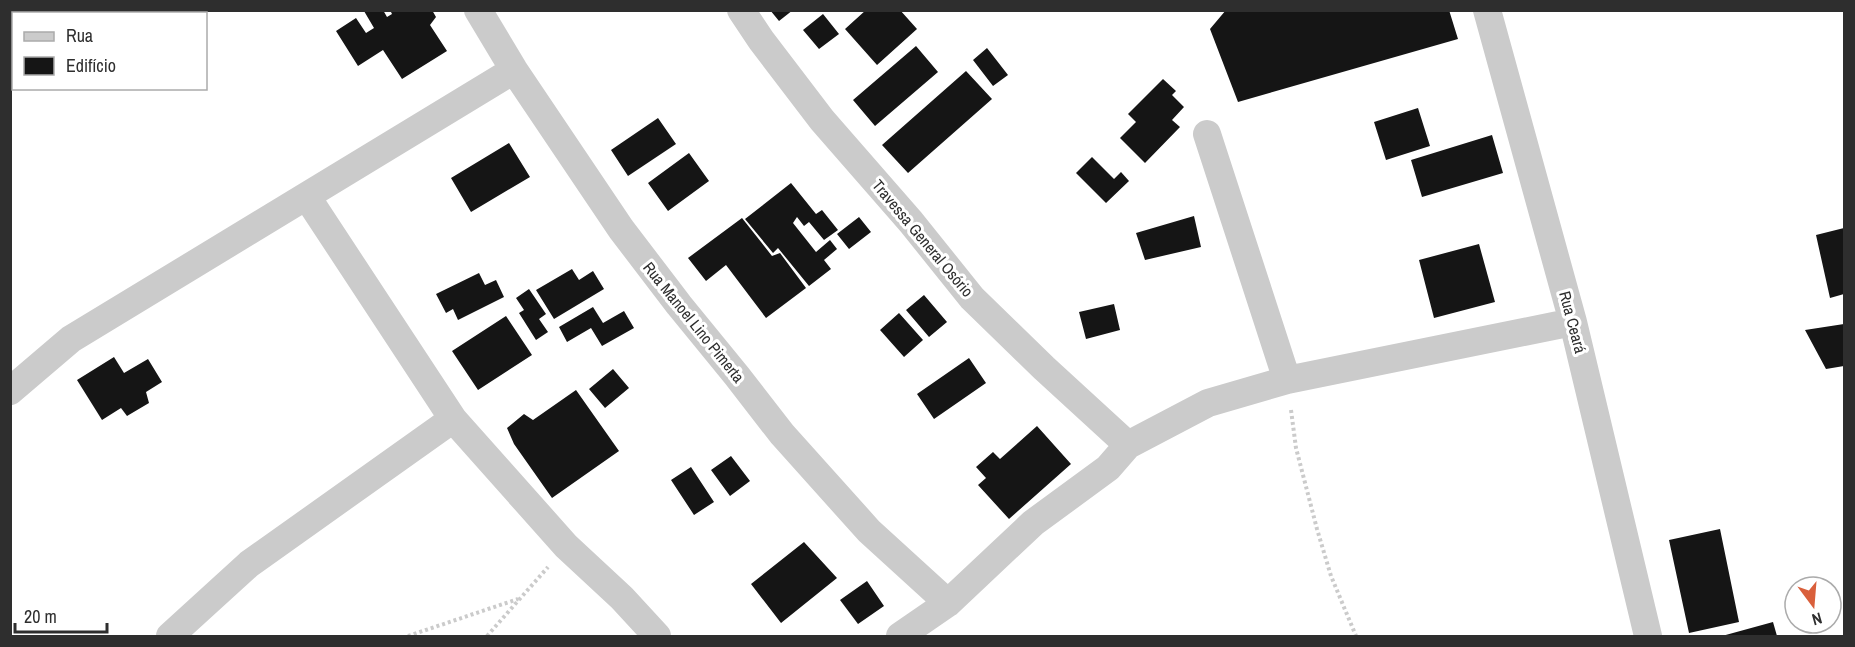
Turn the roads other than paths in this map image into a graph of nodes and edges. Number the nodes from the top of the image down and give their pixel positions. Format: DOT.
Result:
graph roads {
  1 [pos="478,10"];
  2 [pos="741,10"];
  3 [pos="1487,10"];
  4 [pos="514,69"];
  5 [pos="1207,134"];
  6 [pos="307,197"];
  7 [pos="1573,322"];
  8 [pos="1287,380"];
  9 [pos="10,391"];
  10 [pos="453,419"];
  11 [pos="1128,445"];
  12 [pos="948,603"];
  13 [pos="170,636"];
  14 [pos="657,636"];
  15 [pos="900,636"];
  16 [pos="1648,636"];
  1 -- 4 [label="street, Rua Manoel Lino Pimerta"];
  2 -- 11 [label="street, Travessa General Osório"];
  3 -- 7 [label="street, Rua Ceará"];
  4 -- 6 [label="street"];
  4 -- 12 [label="street, Rua Manoel Lino Pimerta"];
  5 -- 8 [label="street"];
  6 -- 9 [label="street"];
  6 -- 10 [label="street"];
  7 -- 8 [label="street"];
  7 -- 16 [label="street, Rua Ceará"];
  8 -- 11 [label="street"];
  10 -- 13 [label="street"];
  10 -- 14 [label="street"];
  11 -- 12 [label="street"];
  12 -- 15 [label="street"];
}
